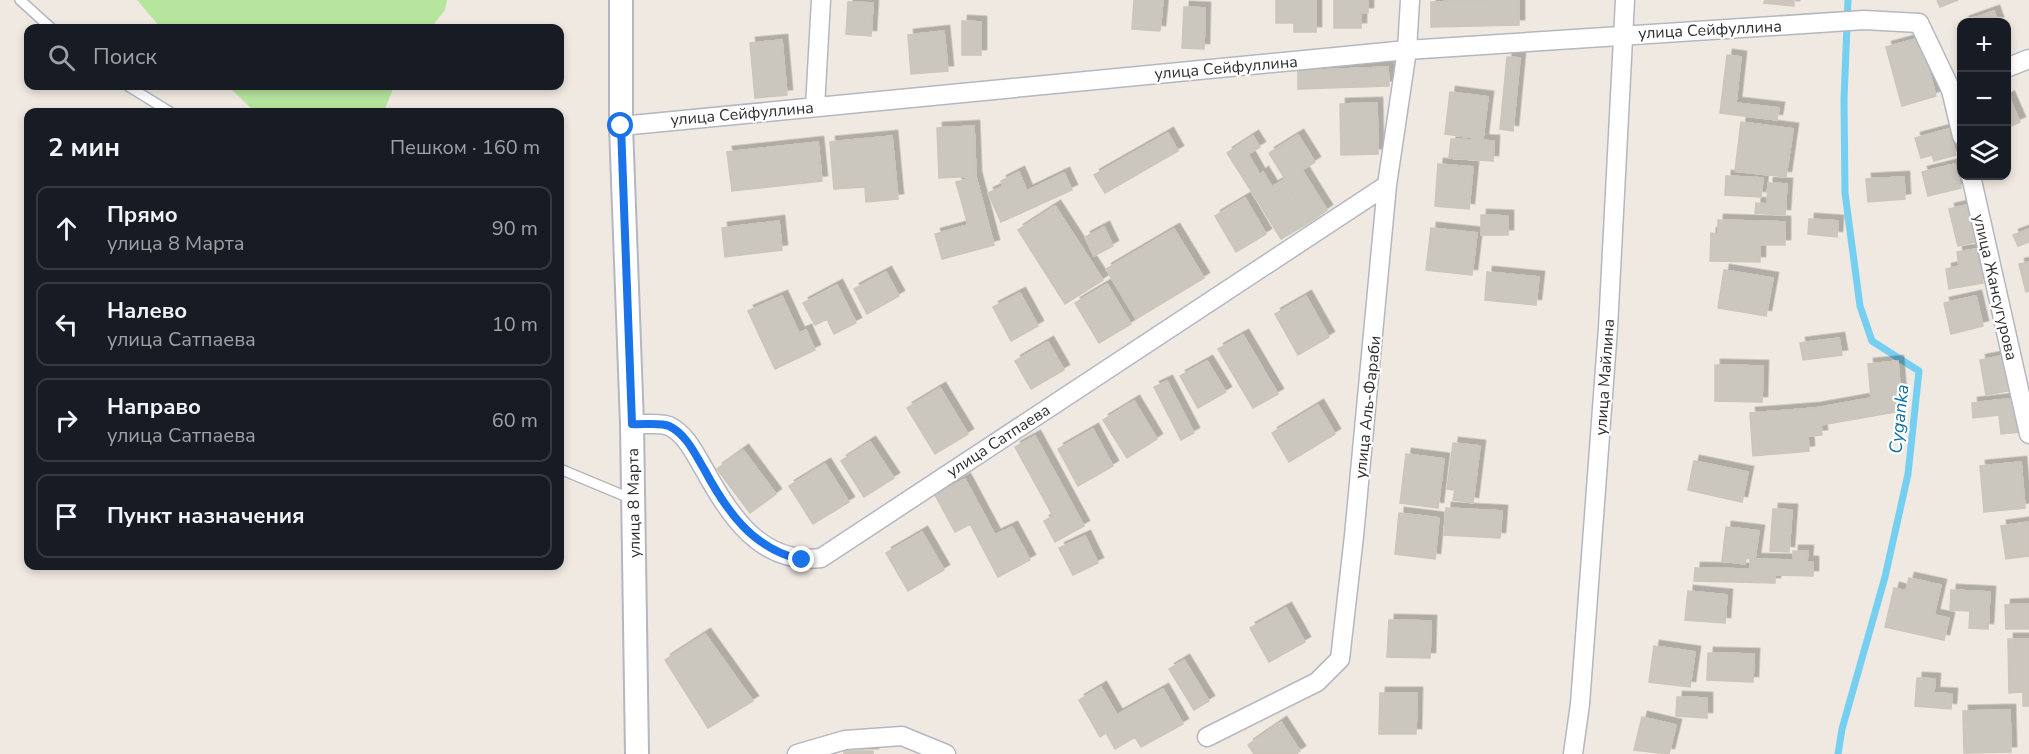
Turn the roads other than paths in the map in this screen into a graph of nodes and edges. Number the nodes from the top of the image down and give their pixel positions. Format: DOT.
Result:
graph roads {
  1 [pos="20,0"];
  2 [pos="621,0"];
  3 [pos="821,0"];
  4 [pos="1410,0"];
  5 [pos="1625,0"];
  6 [pos="47,24"];
  7 [pos="1623,35"];
  8 [pos="1407,50"];
  9 [pos="2029,58"];
  10 [pos="2011,66"];
  11 [pos="1956,88"];
  12 [pos="134,90"];
  13 [pos="815,107"];
  14 [pos="164,108"];
  15 [pos="621,126"];
  16 [pos="1961,126"];
  17 [pos="1972,180"];
  18 [pos="1387,185"];
  19 [pos="632,424"];
  20 [pos="2029,434"];
  21 [pos="564,471"];
  22 [pos="632,499"];
  23 [pos="1207,737"];
  24 [pos="637,754"];
  25 [pos="797,754"];
  26 [pos="946,754"];
  27 [pos="1573,754"];
  1 -- 6 [label="lane"];
  2 -- 15 [label="street, улица 8 Марта"];
  3 -- 13 [label="street"];
  4 -- 8 [label="street, улица Аль-Фараби"];
  5 -- 7 [label="street, улица Майлина"];
  7 -- 8 [label="street, улица Сейфуллина"];
  7 -- 11 [label="street, улица Сейфуллина"];
  7 -- 27 [label="street, улица Майлина"];
  8 -- 13 [label="street, улица Сейфуллина"];
  8 -- 18 [label="street, улица Аль-Фараби"];
  9 -- 10 [label="street"];
  11 -- 16 [label="street"];
  12 -- 14 [label="lane"];
  13 -- 15 [label="street, улица Сейфуллина"];
  15 -- 19 [label="street, улица 8 Марта"];
  17 -- 20 [label="street, улица Жансугурова"];
  18 -- 19 [label="street, улица Сатпаева"];
  18 -- 23 [label="street, улица Аль-Фараби"];
  19 -- 22 [label="street, улица 8 Марта"];
  21 -- 22 [label="lane"];
  22 -- 24 [label="street, улица 8 Марта"];
  25 -- 26 [label="street"];
}
